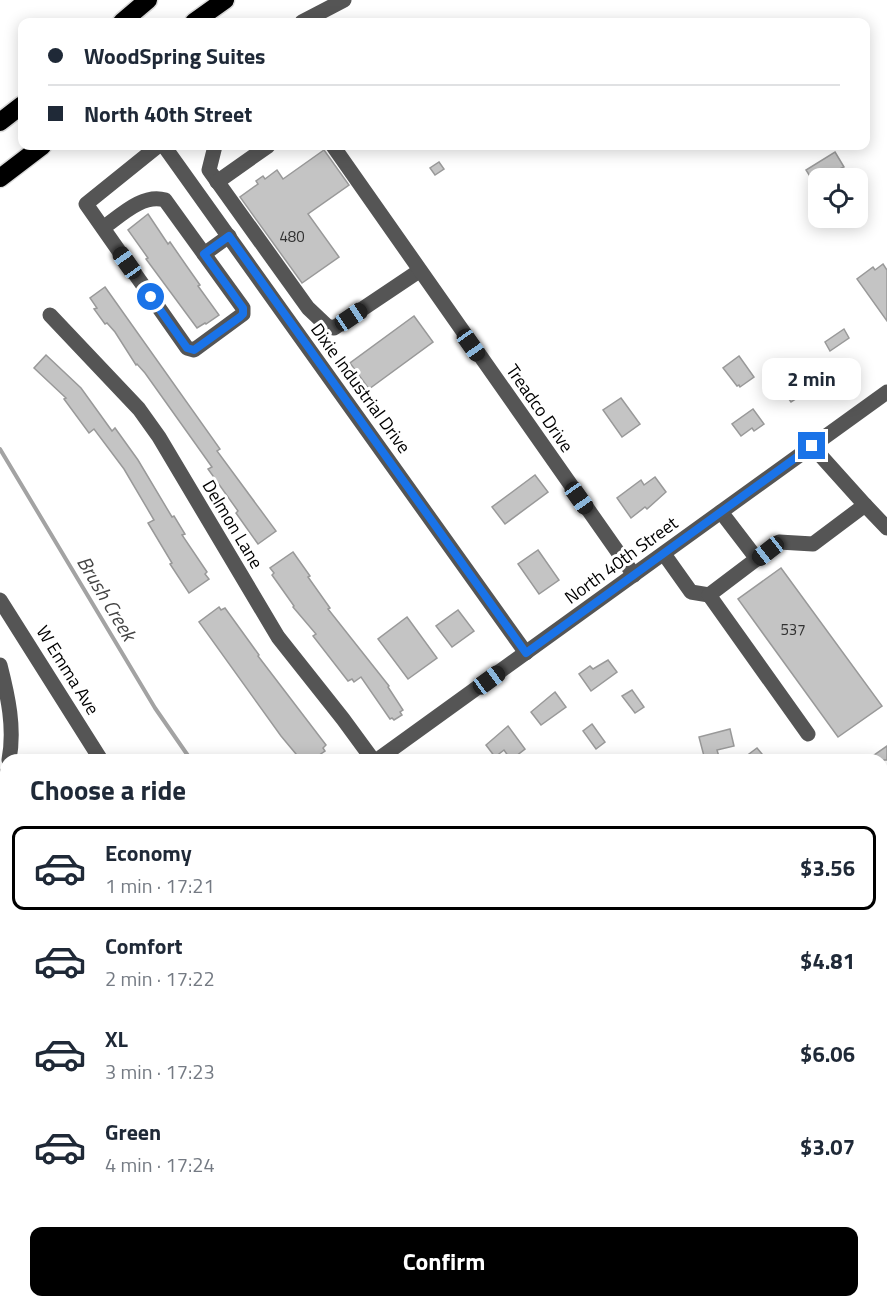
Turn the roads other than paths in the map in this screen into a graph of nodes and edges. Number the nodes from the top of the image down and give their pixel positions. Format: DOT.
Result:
graph roads {
  1 [pos="148,0"];
  2 [pos="344,0"];
  3 [pos="220,2"];
  4 [pos="127,18"];
  5 [pos="199,18"];
  6 [pos="310,18"];
  7 [pos="18,108"];
  8 [pos="0,122"];
  9 [pos="37,150"];
  10 [pos="153,150"];
  11 [pos="167,150"];
  12 [pos="214,150"];
  13 [pos="262,150"];
  14 [pos="336,150"];
  15 [pos="0,178"];
  16 [pos="217,182"];
  17 [pos="103,228"];
  18 [pos="229,236"];
  19 [pos="204,254"];
  20 [pos="419,271"];
  21 [pos="50,315"];
  22 [pos="887,392"];
  23 [pos="812,446"];
  24 [pos="865,505"];
  25 [pos="721,512"];
  26 [pos="887,528"];
  27 [pos="664,554"];
  28 [pos="757,559"];
  29 [pos="634,575"];
  30 [pos="709,595"];
  31 [pos="0,600"];
  32 [pos="526,653"];
  33 [pos="0,665"];
  34 [pos="808,734"];
  35 [pos="10,754"];
  36 [pos="97,754"];
  37 [pos="369,754"];
  38 [pos="386,754"];
  1 -- 4 [label="highway"];
  2 -- 6 [label="street"];
  3 -- 5 [label="highway"];
  7 -- 8 [label="highway"];
  9 -- 15 [label="highway"];
  10 -- 17 [label="street"];
  11 -- 18 [label="street, Dixie Industrial Drive"];
  12 -- 16 [label="street"];
  13 -- 16 [label="street"];
  14 -- 20 [label="street, Treadco Drive"];
  16 -- 20 [label="street"];
  17 -- 19 [label="street"];
  17 -- 19 [label="street"];
  18 -- 19 [label="street"];
  18 -- 32 [label="street, Dixie Industrial Drive"];
  20 -- 29 [label="street, Treadco Drive"];
  21 -- 37 [label="street, Delmon Lane"];
  22 -- 23 [label="street, North 40th Street"];
  23 -- 24 [label="street"];
  23 -- 25 [label="street, North 40th Street"];
  24 -- 26 [label="street"];
  24 -- 28 [label="street"];
  25 -- 27 [label="street, North 40th Street"];
  25 -- 28 [label="street"];
  27 -- 29 [label="street, North 40th Street"];
  27 -- 30 [label="street"];
  28 -- 30 [label="street"];
  29 -- 32 [label="street, North 40th Street"];
  30 -- 34 [label="street"];
  31 -- 36 [label="street, W Emma Ave"];
  32 -- 38 [label="street, North 40th Street"];
  33 -- 35 [label="street"];
}
